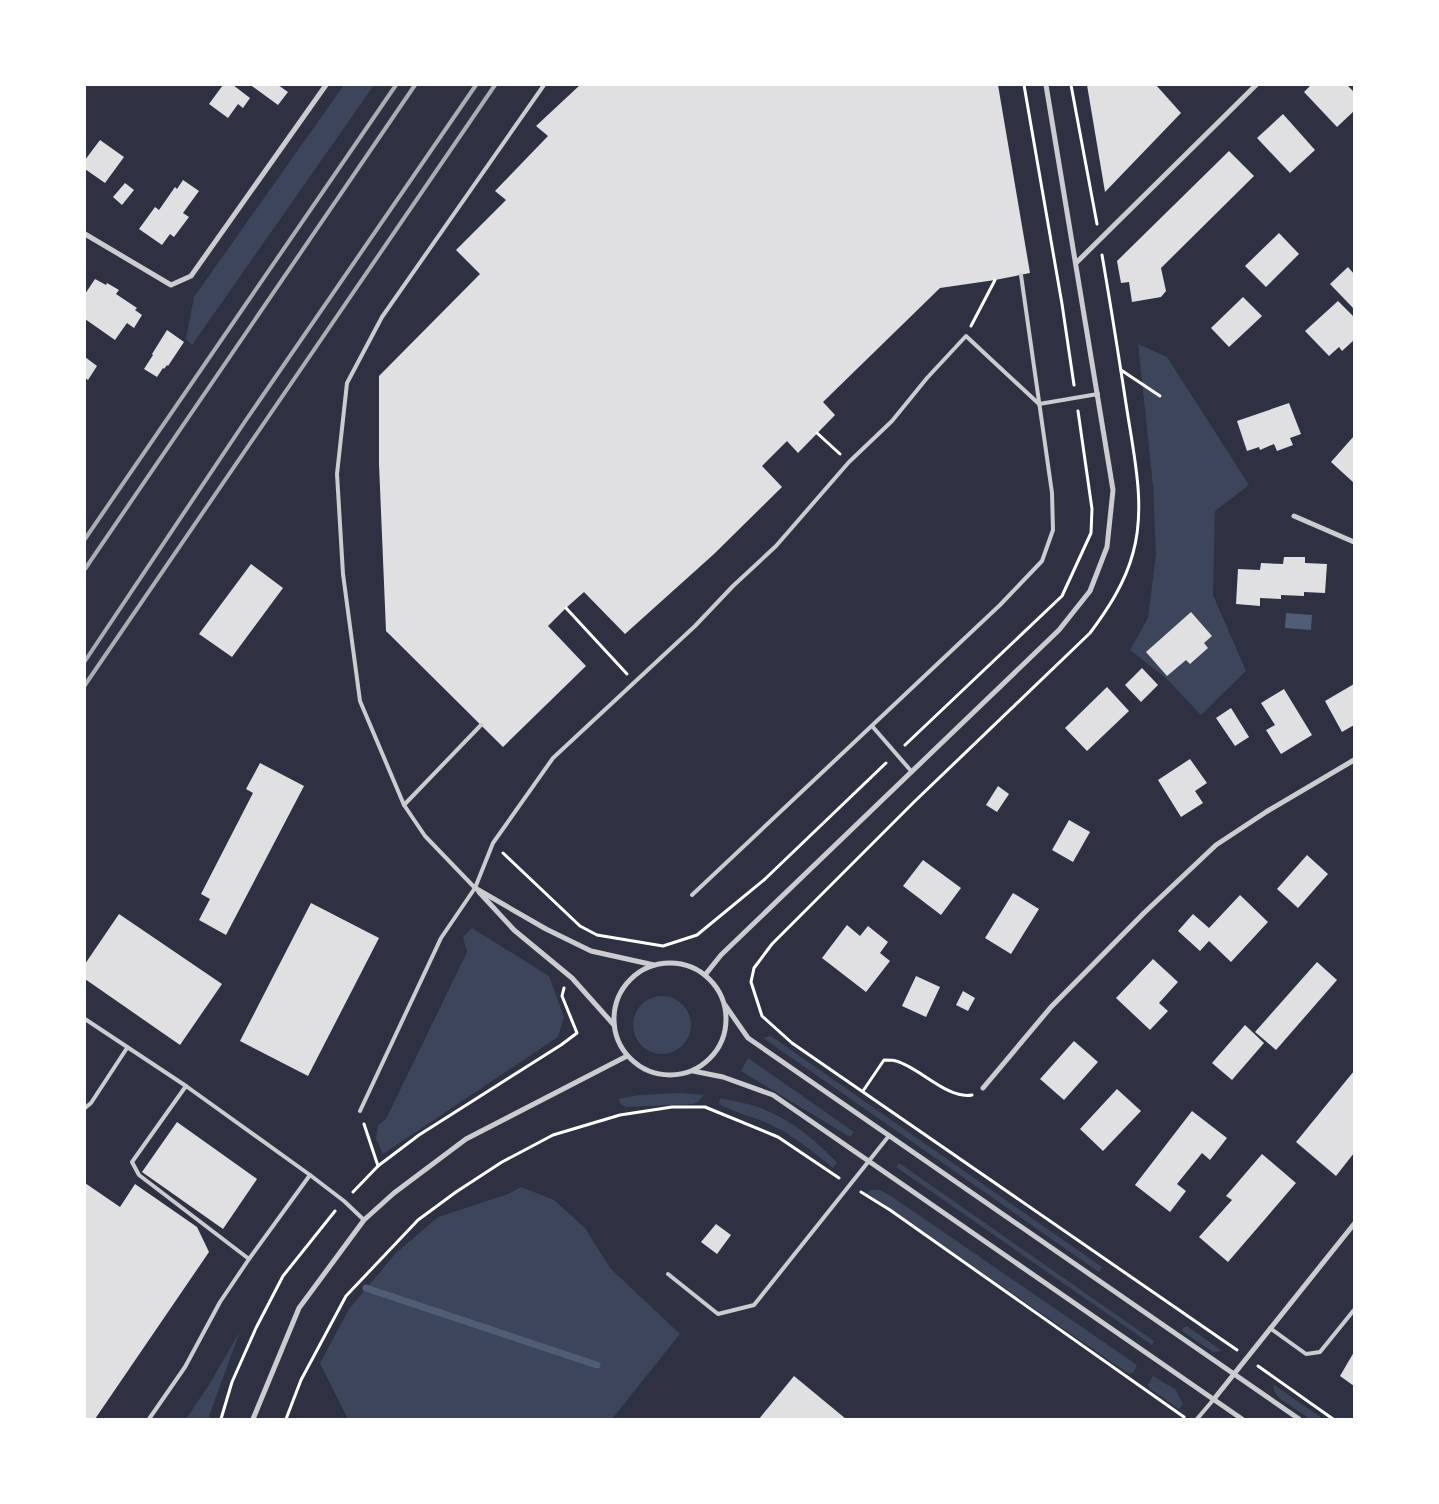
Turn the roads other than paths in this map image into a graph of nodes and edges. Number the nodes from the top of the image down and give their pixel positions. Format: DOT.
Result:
graph roads {
  1 [pos="326,85"];
  2 [pos="544,85"];
  3 [pos="1046,85"];
  4 [pos="1256,85"];
  5 [pos="85,234"];
  6 [pos="1076,263"];
  7 [pos="1021,275"];
  8 [pos="1098,394"];
  9 [pos="1039,404"];
  10 [pos="1294,516"];
  11 [pos="1354,542"];
  12 [pos="481,725"];
  13 [pos="872,726"];
  14 [pos="1354,760"];
  15 [pos="912,772"];
  16 [pos="404,805"];
  17 [pos="475,888"];
  18 [pos="692,895"];
  19 [pos="654,965"];
  20 [pos="705,975"];
  21 [pos="724,1005"];
  22 [pos="85,1019"];
  23 [pos="614,1025"];
  24 [pos="128,1048"];
  25 [pos="627,1056"];
  26 [pos="693,1071"];
  27 [pos="186,1086"];
  28 [pos="983,1088"];
  29 [pos="85,1108"];
  30 [pos="360,1111"];
  31 [pos="888,1136"];
  32 [pos="869,1161"];
  33 [pos="310,1175"];
  34 [pos="364,1220"];
  35 [pos="1354,1224"];
  36 [pos="249,1259"];
  37 [pos="668,1274"];
  38 [pos="1354,1310"];
  39 [pos="1270,1328"];
  40 [pos="1233,1374"];
  41 [pos="1214,1399"];
  42 [pos="149,1419"];
  43 [pos="253,1419"];
  44 [pos="1197,1419"];
  45 [pos="1242,1419"];
  46 [pos="1299,1419"];
  1 -- 5 [label="street"];
  2 -- 16 [label="lane"];
  3 -- 6 [label="street"];
  4 -- 6 [label="street"];
  6 -- 8 [label="street"];
  7 -- 9 [label="lane"];
  8 -- 9 [label="lane"];
  8 -- 15 [label="street"];
  9 -- 13 [label="lane"];
  9 -- 17 [label="lane"];
  10 -- 11 [label="street"];
  12 -- 16 [label="lane"];
  13 -- 15 [label="lane"];
  13 -- 18 [label="lane"];
  14 -- 28 [label="street"];
  15 -- 20 [label="street"];
  16 -- 17 [label="lane"];
  17 -- 19 [label="street"];
  17 -- 23 [label="street"];
  17 -- 30 [label="lane"];
  19 -- 20 [label="street"];
  19 -- 23 [label="street"];
  20 -- 21 [label="street"];
  21 -- 26 [label="street"];
  21 -- 31 [label="street"];
  22 -- 24 [label="lane"];
  23 -- 25 [label="street"];
  24 -- 27 [label="lane"];
  24 -- 29 [label="lane"];
  25 -- 26 [label="street"];
  25 -- 34 [label="street"];
  26 -- 32 [label="street"];
  27 -- 33 [label="lane"];
  27 -- 36 [label="lane"];
  31 -- 32 [label="lane"];
  31 -- 40 [label="street"];
  32 -- 37 [label="lane"];
  32 -- 41 [label="street"];
  33 -- 34 [label="lane"];
  33 -- 36 [label="lane"];
  34 -- 43 [label="street"];
  35 -- 39 [label="street"];
  36 -- 42 [label="lane"];
  38 -- 39 [label="lane"];
  39 -- 40 [label="street"];
  40 -- 41 [label="street"];
  40 -- 46 [label="street"];
  41 -- 44 [label="lane"];
  41 -- 45 [label="street"];
}
